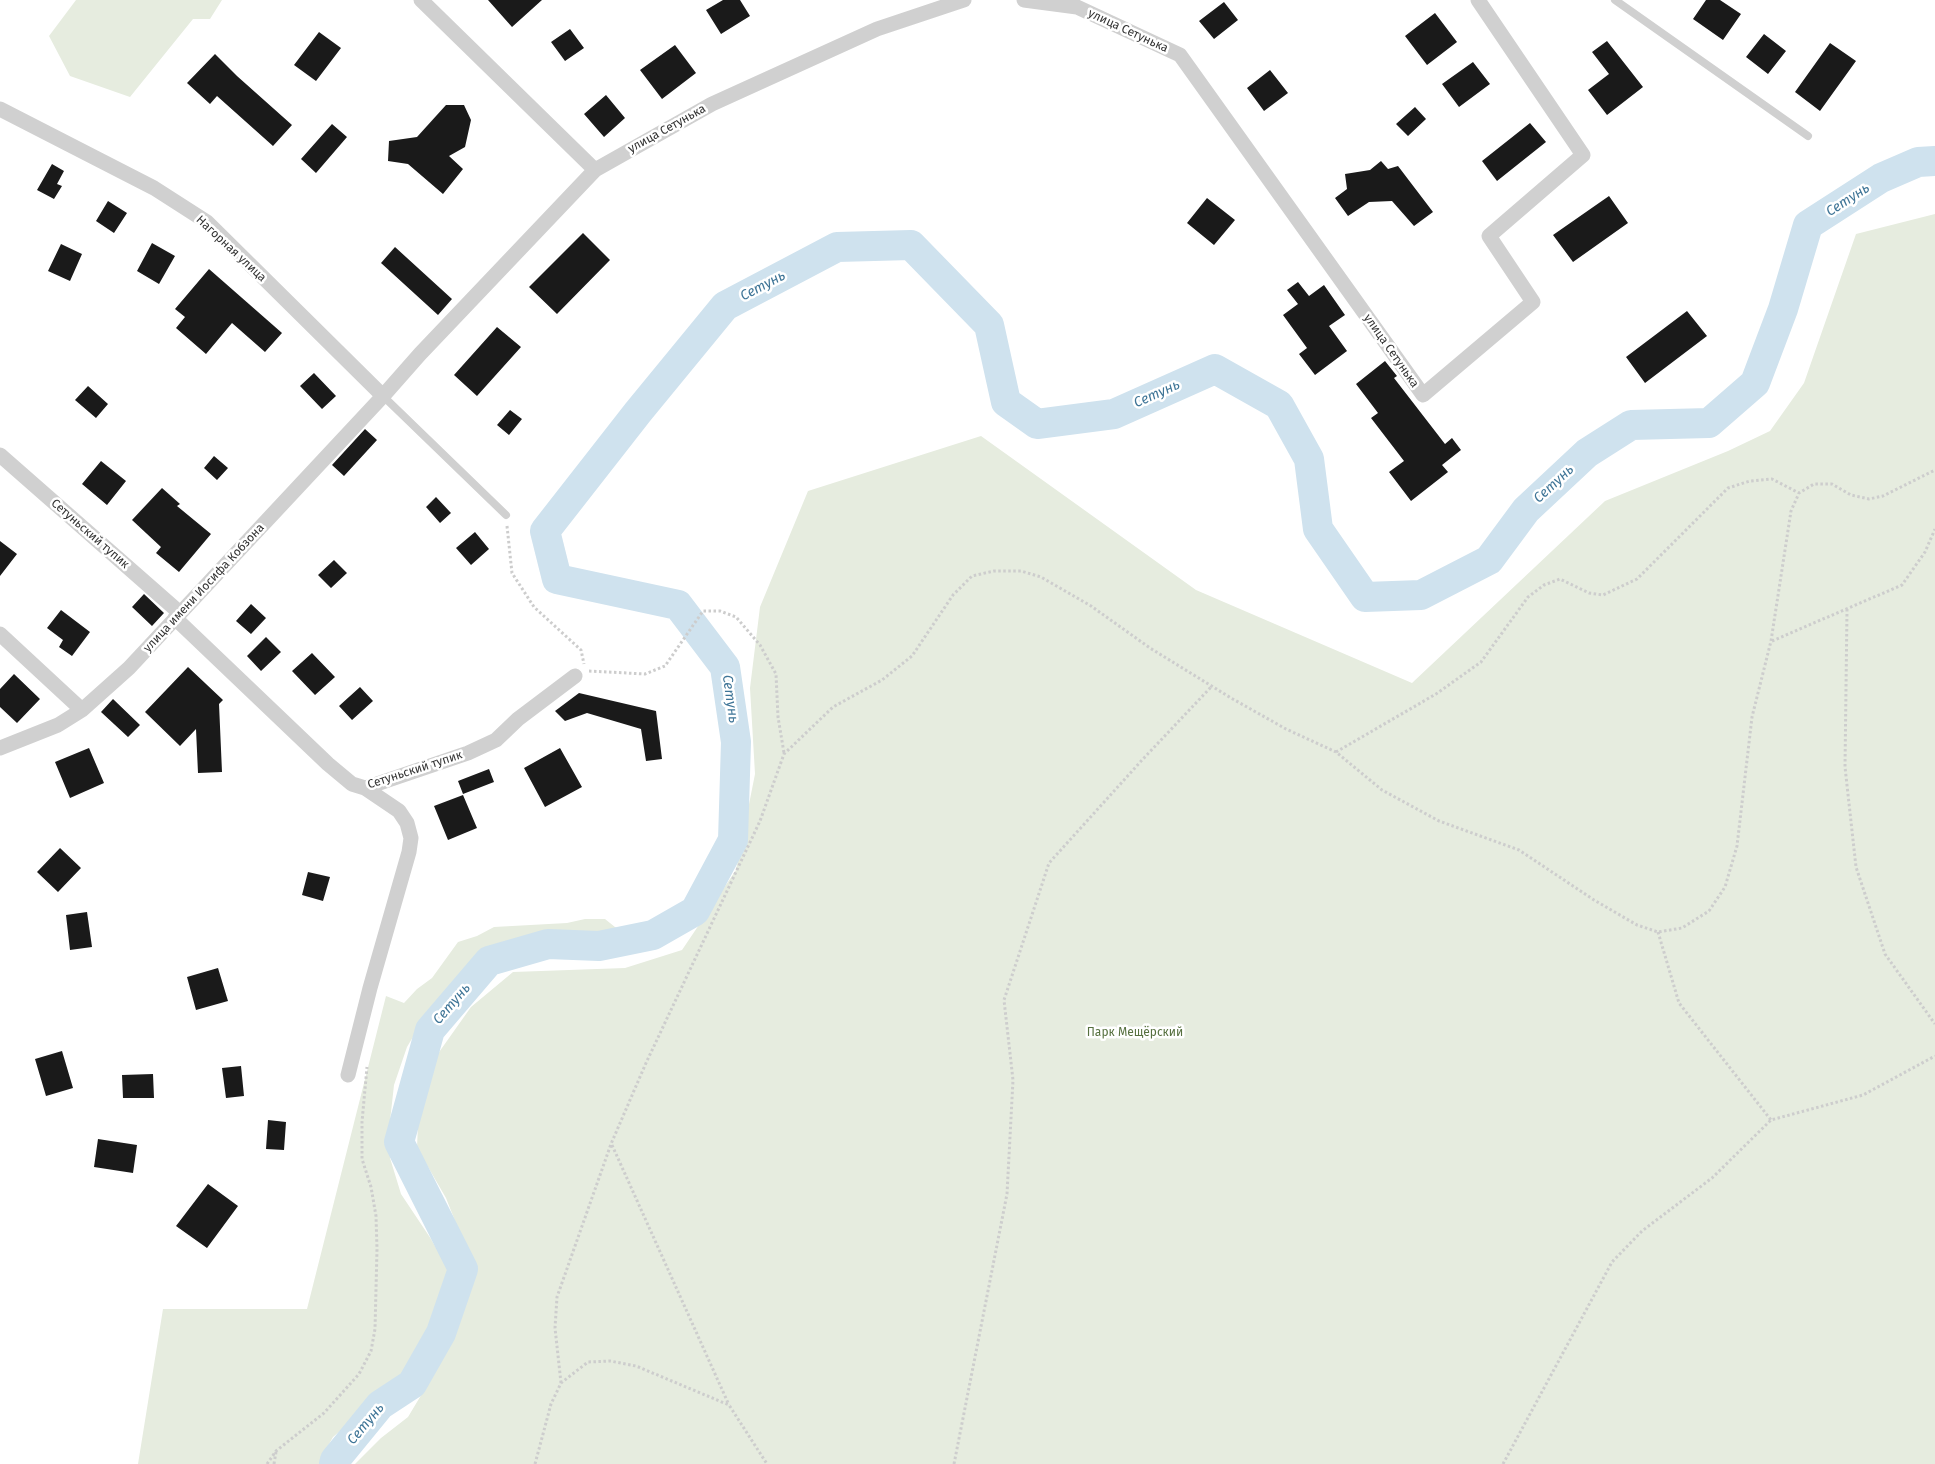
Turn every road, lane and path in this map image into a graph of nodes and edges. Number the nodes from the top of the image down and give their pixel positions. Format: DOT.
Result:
graph roads {
  1 [pos="421,0"];
  2 [pos="964,0"];
  3 [pos="1024,0"];
  4 [pos="1478,0"];
  5 [pos="1614,0"];
  6 [pos="0,109"];
  7 [pos="1808,136"];
  8 [pos="595,170"];
  9 [pos="384,396"];
  10 [pos="0,455"];
  11 [pos="1935,470"];
  12 [pos="1799,493"];
  13 [pos="506,515"];
  14 [pos="1935,529"];
  15 [pos="1847,609"];
  16 [pos="177,616"];
  17 [pos="0,634"];
  18 [pos="1772,641"];
  19 [pos="575,676"];
  20 [pos="1212,686"];
  21 [pos="82,710"];
  22 [pos="0,748"];
  23 [pos="1336,752"];
  24 [pos="784,754"];
  25 [pos="365,788"];
  26 [pos="1658,932"];
  27 [pos="1935,1024"];
  28 [pos="1935,1056"];
  29 [pos="367,1065"];
  30 [pos="348,1076"];
  31 [pos="1771,1120"];
  32 [pos="611,1144"];
  33 [pos="561,1383"];
  34 [pos="729,1406"];
  35 [pos="276,1452"];
  36 [pos="267,1464"];
  37 [pos="274,1464"];
  38 [pos="535,1464"];
  39 [pos="767,1464"];
  40 [pos="954,1464"];
  41 [pos="1503,1464"];
  1 -- 8 [label="street"];
  2 -- 8 [label="street, улица Сетунька"];
  3 -- 4 [label="street, улица Сетунька"];
  5 -- 7 [label="lane"];
  6 -- 9 [label="street, Нагорная улица"];
  8 -- 9 [label="street, улица Сетунька"];
  9 -- 13 [label="lane"];
  9 -- 16 [label="street, улица имени Иосифа Кобзона"];
  10 -- 16 [label="street, Сетуньский тупик"];
  11 -- 12 [label="path"];
  12 -- 18 [label="path"];
  12 -- 23 [label="path"];
  13 -- 24 [label="path"];
  14 -- 15 [label="path"];
  15 -- 18 [label="path"];
  15 -- 27 [label="path"];
  16 -- 21 [label="street, улица имени Иосифа Кобзона"];
  16 -- 25 [label="street, Сетуньский тупик"];
  17 -- 21 [label="street"];
  18 -- 26 [label="path"];
  19 -- 25 [label="street, Сетуньский тупик"];
  20 -- 23 [label="path"];
  20 -- 24 [label="path"];
  20 -- 40 [label="path"];
  21 -- 22 [label="street, улица имени Иосифа Кобзона"];
  23 -- 26 [label="path"];
  24 -- 32 [label="path"];
  25 -- 30 [label="street"];
  26 -- 31 [label="path"];
  28 -- 31 [label="path"];
  29 -- 35 [label="path"];
  31 -- 41 [label="path"];
  32 -- 33 [label="path"];
  32 -- 34 [label="path"];
  33 -- 34 [label="path"];
  33 -- 38 [label="path"];
  34 -- 39 [label="path"];
  35 -- 36 [label="path"];
  35 -- 37 [label="path"];
}
